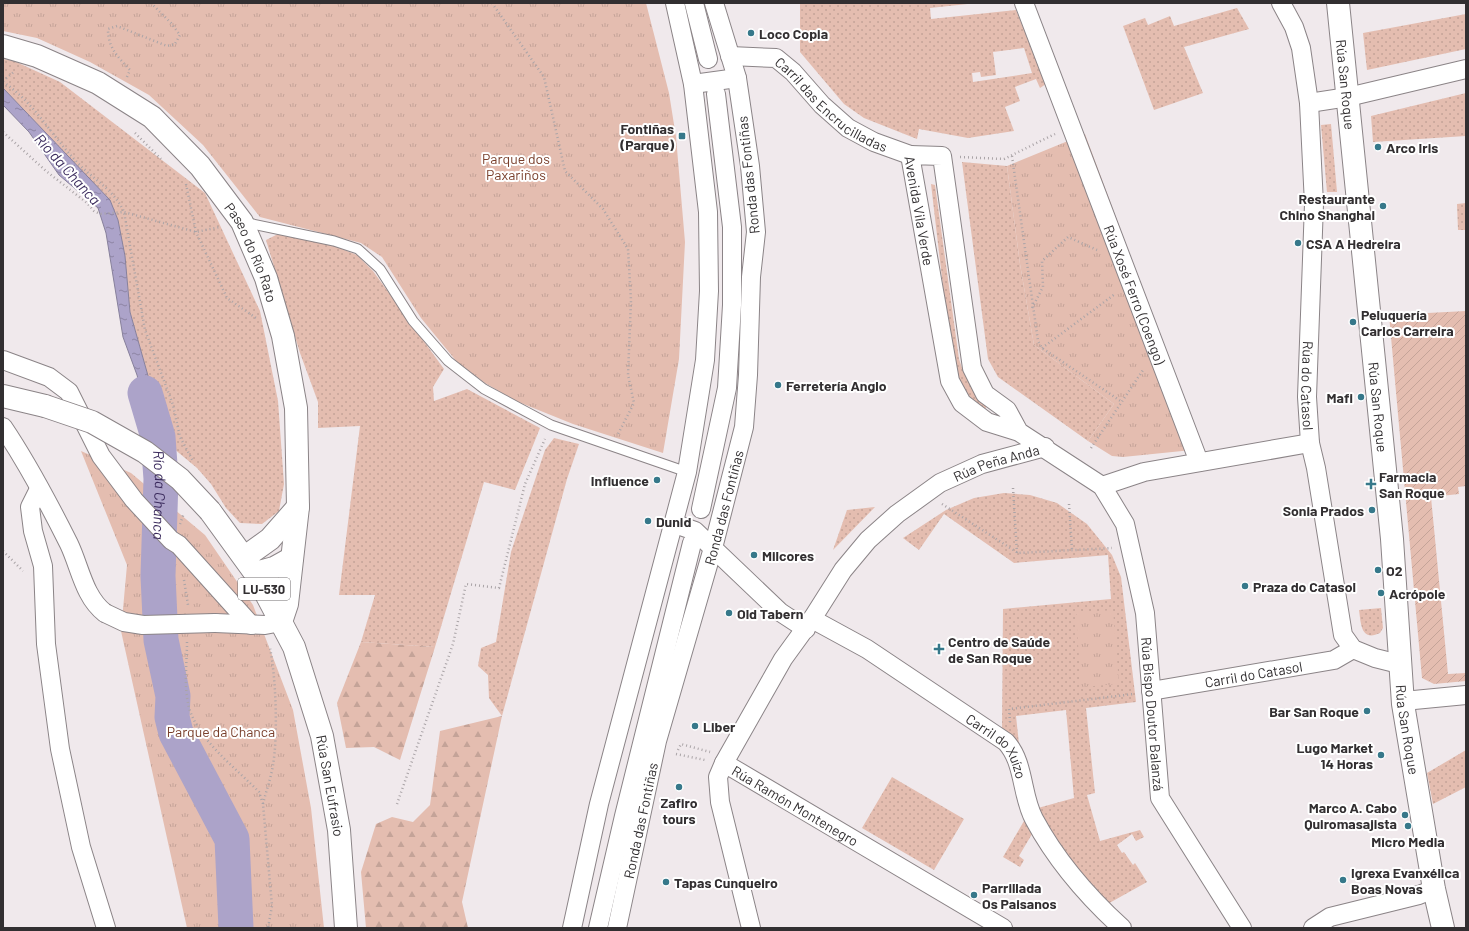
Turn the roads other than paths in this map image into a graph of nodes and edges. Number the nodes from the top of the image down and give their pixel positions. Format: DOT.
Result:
graph roads {
  1 [pos="675,3"];
  2 [pos="694,3"];
  3 [pos="714,3"];
  4 [pos="1024,3"];
  5 [pos="1281,3"];
  6 [pos="1338,3"];
  7 [pos="3,46"];
  8 [pos="730,56"];
  9 [pos="708,59"];
  10 [pos="1466,69"];
  11 [pos="737,78"];
  12 [pos="694,84"];
  13 [pos="716,94"];
  14 [pos="1348,97"];
  15 [pos="1309,103"];
  16 [pos="910,155"];
  17 [pos="242,222"];
  18 [pos="3,360"];
  19 [pos="3,396"];
  20 [pos="3,427"];
  21 [pos="1019,432"];
  22 [pos="1310,443"];
  23 [pos="1045,447"];
  24 [pos="1199,462"];
  25 [pos="687,472"];
  26 [pos="1102,486"];
  27 [pos="39,488"];
  28 [pos="298,508"];
  29 [pos="701,510"];
  30 [pos="674,524"];
  31 [pos="692,543"];
  32 [pos="713,548"];
  33 [pos="292,558"];
  34 [pos="250,565"];
  35 [pos="265,624"];
  36 [pos="809,624"];
  37 [pos="1353,649"];
  38 [pos="1399,664"];
  39 [pos="1146,692"];
  40 [pos="1466,695"];
  41 [pos="1403,704"];
  42 [pos="718,758"];
  43 [pos="1434,889"];
  44 [pos="106,928"];
  45 [pos="346,928"];
  46 [pos="572,928"];
  47 [pos="598,928"];
  48 [pos="617,928"];
  49 [pos="751,928"];
  50 [pos="1003,928"];
  51 [pos="1122,928"];
  52 [pos="1242,928"];
  53 [pos="1313,928"];
  54 [pos="1443,928"];
  1 -- 12 [label="street"];
  2 -- 9 [label="street"];
  3 -- 8 [label="street, Ronda das Fontiñas"];
  4 -- 24 [label="street, Rúa Xosé Ferro (Coengo)"];
  5 -- 15 [label="street, Rúa do Catasol"];
  6 -- 14 [label="street, Rúa San Roque"];
  7 -- 17 [label="street, Paseo do Río Rato"];
  8 -- 11 [label="street, Ronda das Fontiñas"];
  8 -- 16 [label="street, Carril das Encrucilladas"];
  10 -- 14 [label="street"];
  11 -- 12 [label="street"];
  11 -- 32 [label="street, Ronda das Fontiñas"];
  12 -- 25 [label="street"];
  13 -- 29 [label="street"];
  14 -- 15 [label="street"];
  14 -- 38 [label="street, Rúa San Roque"];
  15 -- 22 [label="street, Rúa do Catasol"];
  16 -- 21 [label="street, Avenida Vila Verde"];
  16 -- 21 [label="street, Avenida Vila Verde"];
  17 -- 25 [label="lane"];
  17 -- 28 [label="street, Paseo do Río Rato"];
  18 -- 35 [label="street"];
  19 -- 34 [label="street, LU-530, bridge"];
  20 -- 27 [label="street"];
  21 -- 23 [label="street, Avenida Vila Verde"];
  22 -- 24 [label="street"];
  22 -- 37 [label="street, Rúa do Catasol"];
  23 -- 26 [label="street, Rúa Peña Anda"];
  23 -- 36 [label="street, Rúa Peña Anda"];
  24 -- 26 [label="street"];
  25 -- 30 [label="street"];
  26 -- 39 [label="street, Rúa Bispo Doutor Balanzá"];
  27 -- 35 [label="street, bridge"];
  27 -- 44 [label="street"];
  28 -- 33 [label="street, Paseo do Río Rato"];
  28 -- 34 [label="street"];
  30 -- 32 [label="street, Carril do Xuízo"];
  30 -- 46 [label="street"];
  31 -- 47 [label="street"];
  32 -- 36 [label="street, Carril do Xuízo"];
  32 -- 48 [label="street, Ronda das Fontiñas"];
  33 -- 34 [label="street"];
  33 -- 35 [label="street, Paseo do Río Rato"];
  34 -- 35 [label="street, LU-530"];
  35 -- 45 [label="street, Rúa San Eufrasio"];
  36 -- 42 [label="street, Rúa Ramón Montenegro"];
  36 -- 51 [label="street, Carril do Xuízo"];
  37 -- 38 [label="street"];
  37 -- 39 [label="street, Carril do Catasol"];
  38 -- 41 [label="street, Rúa San Roque"];
  39 -- 52 [label="street, Rúa Bispo Doutor Balanzá"];
  40 -- 41 [label="street"];
  41 -- 43 [label="street, Rúa San Roque"];
  42 -- 49 [label="street"];
  42 -- 50 [label="street, Rúa Ramón Montenegro"];
  43 -- 53 [label="street"];
  43 -- 54 [label="street, Rúa San Roque"];
}
